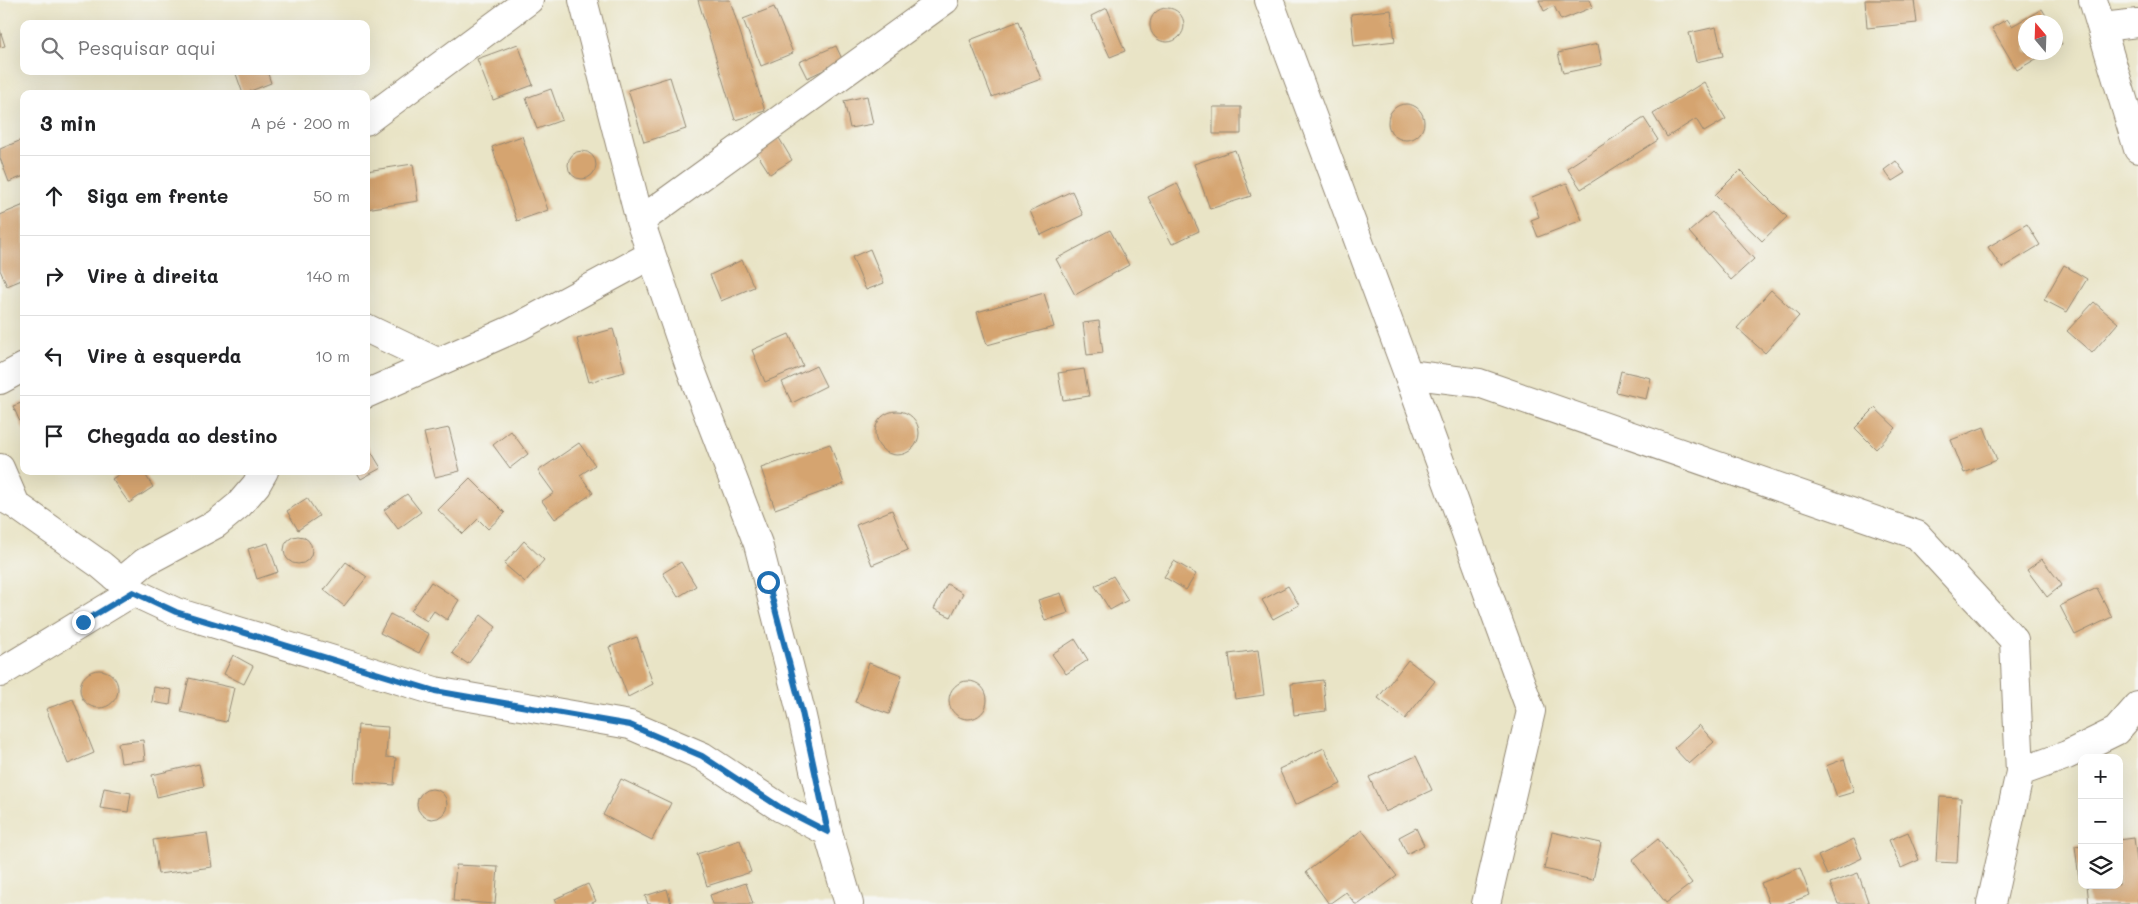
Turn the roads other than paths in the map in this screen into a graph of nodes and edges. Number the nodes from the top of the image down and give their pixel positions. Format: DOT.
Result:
graph roads {
  1 [pos="529,0"];
  2 [pos="583,0"];
  3 [pos="945,0"];
  4 [pos="1269,0"];
  5 [pos="2093,0"];
  6 [pos="2138,23"];
  7 [pos="2102,27"];
  8 [pos="370,118"];
  9 [pos="2138,149"];
  10 [pos="640,221"];
  11 [pos="651,254"];
  12 [pos="370,330"];
  13 [pos="438,362"];
  14 [pos="20,369"];
  15 [pos="1408,374"];
  16 [pos="0,380"];
  17 [pos="370,392"];
  18 [pos="0,468"];
  19 [pos="261,475"];
  20 [pos="8,500"];
  21 [pos="127,587"];
  22 [pos="0,672"];
  23 [pos="2138,706"];
  24 [pos="2020,772"];
  25 [pos="828,832"];
  26 [pos="849,904"];
  27 [pos="1486,904"];
  28 [pos="1991,904"];
  1 -- 8 [label="street"];
  2 -- 10 [label="street"];
  3 -- 10 [label="street"];
  4 -- 15 [label="street"];
  5 -- 7 [label="street"];
  6 -- 7 [label="street"];
  7 -- 9 [label="street"];
  10 -- 11 [label="street"];
  11 -- 13 [label="street"];
  11 -- 25 [label="street"];
  12 -- 13 [label="street"];
  13 -- 17 [label="street"];
  14 -- 16 [label="street"];
  15 -- 24 [label="street"];
  15 -- 27 [label="street"];
  18 -- 20 [label="street"];
  19 -- 21 [label="street"];
  20 -- 21 [label="street"];
  21 -- 22 [label="street"];
  21 -- 25 [label="street"];
  23 -- 24 [label="street"];
  24 -- 28 [label="street"];
  25 -- 26 [label="street"];
}
